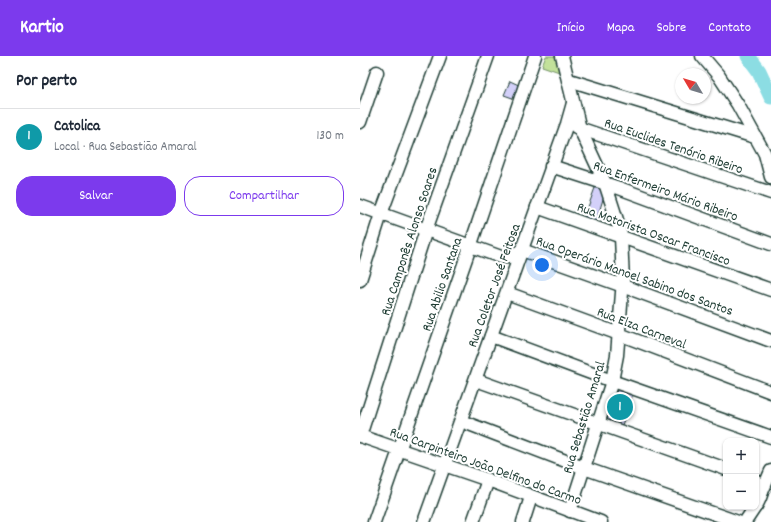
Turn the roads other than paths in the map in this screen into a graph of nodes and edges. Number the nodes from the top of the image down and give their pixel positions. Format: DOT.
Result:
graph roads {
  1 [pos="440,56"];
  2 [pos="488,56"];
  3 [pos="535,56"];
  4 [pos="562,56"];
  5 [pos="702,56"];
  6 [pos="377,72"];
  7 [pos="568,80"];
  8 [pos="574,100"];
  9 [pos="360,122"];
  10 [pos="567,124"];
  11 [pos="580,129"];
  12 [pos="755,137"];
  13 [pos="551,166"];
  14 [pos="771,177"];
  15 [pos="605,183"];
  16 [pos="771,193"];
  17 [pos="360,206"];
  18 [pos="537,207"];
  19 [pos="381,214"];
  20 [pos="426,230"];
  21 [pos="620,237"];
  22 [pos="771,244"];
  23 [pos="470,247"];
  24 [pos="522,250"];
  25 [pos="360,280"];
  26 [pos="623,286"];
  27 [pos="766,289"];
  28 [pos="507,293"];
  29 [pos="619,334"];
  30 [pos="491,336"];
  31 [pos="771,342"];
  32 [pos="476,380"];
  33 [pos="612,381"];
  34 [pos="769,391"];
  35 [pos="461,421"];
  36 [pos="599,423"];
  37 [pos="360,436"];
  38 [pos="771,437"];
  39 [pos="398,449"];
  40 [pos="444,465"];
  41 [pos="584,468"];
  42 [pos="723,468"];
  43 [pos="771,471"];
  44 [pos="488,480"];
  45 [pos="760,486"];
  46 [pos="531,497"];
  47 [pos="753,510"];
  48 [pos="570,511"];
  49 [pos="374,522"];
  50 [pos="424,522"];
  51 [pos="473,522"];
  52 [pos="523,522"];
  53 [pos="601,522"];
  54 [pos="738,522"];
  55 [pos="745,522"];
  1 -- 19 [label="street"];
  2 -- 20 [label="street, Rua Camponês Alonso Soares"];
  3 -- 23 [label="street, Rua Abilio Santana"];
  4 -- 7 [label="street"];
  5 -- 12 [label="street"];
  6 -- 9 [label="street"];
  7 -- 8 [label="street"];
  7 -- 12 [label="street"];
  8 -- 10 [label="street, Rua Coletor José Feitosa"];
  8 -- 11 [label="street, Rua Sebastião Amaral"];
  10 -- 11 [label="street, Rua Euclides Tenório Ribeiro"];
  10 -- 13 [label="street, Rua Coletor José Feitosa"];
  11 -- 15 [label="street, Rua Sebastião Amaral"];
  11 -- 16 [label="street, Rua Euclides Tenório Ribeiro"];
  12 -- 14 [label="street"];
  13 -- 15 [label="street, Rua Enfermeiro Mário Ribeiro"];
  13 -- 18 [label="street, Rua Coletor José Feitosa"];
  15 -- 21 [label="street, Rua Sebastião Amaral"];
  15 -- 22 [label="street, Rua Enfermeiro Mário Ribeiro"];
  17 -- 19 [label="street"];
  18 -- 21 [label="street, Rua Motorista Oscar Francisco"];
  18 -- 24 [label="street, Rua Coletor José Feitosa"];
  19 -- 20 [label="street"];
  19 -- 25 [label="street"];
  20 -- 23 [label="street"];
  20 -- 37 [label="street, Rua Camponês Alonso Soares"];
  21 -- 26 [label="street, Rua Sebastião Amaral"];
  21 -- 27 [label="street, Rua Motorista Oscar Francisco"];
  23 -- 24 [label="street"];
  23 -- 39 [label="street, Rua Abilio Santana"];
  24 -- 26 [label="street, Rua Operário Manoel Sabino dos Santos"];
  24 -- 28 [label="street, Rua Coletor José Feitosa"];
  26 -- 29 [label="street, Rua Sebastião Amaral"];
  26 -- 31 [label="street, Rua Operário Manoel Sabino dos Santos"];
  28 -- 29 [label="street, Rua Elza Carneval"];
  28 -- 30 [label="street, Rua Coletor José Feitosa"];
  29 -- 33 [label="street, Rua Sebastião Amaral"];
  29 -- 34 [label="street, Rua Elza Carneval"];
  30 -- 32 [label="street, Rua Coletor José Feitosa"];
  30 -- 33 [label="street"];
  32 -- 35 [label="street, Rua Coletor José Feitosa"];
  32 -- 36 [label="street"];
  33 -- 36 [label="street, Rua Sebastião Amaral"];
  33 -- 38 [label="street"];
  35 -- 40 [label="street, Rua Coletor José Feitosa"];
  35 -- 41 [label="street"];
  36 -- 41 [label="street, Rua Sebastião Amaral"];
  36 -- 42 [label="street"];
  37 -- 39 [label="street, Rua Carpinteiro João Delfino do Carmo"];
  39 -- 40 [label="street, Rua Carpinteiro João Delfino do Carmo"];
  39 -- 49 [label="street, Rua Abilio Santana"];
  40 -- 44 [label="street, Rua Carpinteiro João Delfino do Carmo"];
  40 -- 50 [label="street, Rua Coletor José Feitosa"];
  41 -- 48 [label="street, Rua Sebastião Amaral"];
  41 -- 54 [label="street"];
  43 -- 45 [label="street"];
  44 -- 46 [label="street, Rua Carpinteiro João Delfino do Carmo"];
  44 -- 51 [label="street"];
  46 -- 48 [label="street, Rua Carpinteiro João Delfino do Carmo"];
  46 -- 52 [label="street"];
  47 -- 55 [label="street"];
  48 -- 53 [label="street, Rua Carpinteiro João Delfino do Carmo"];
}
